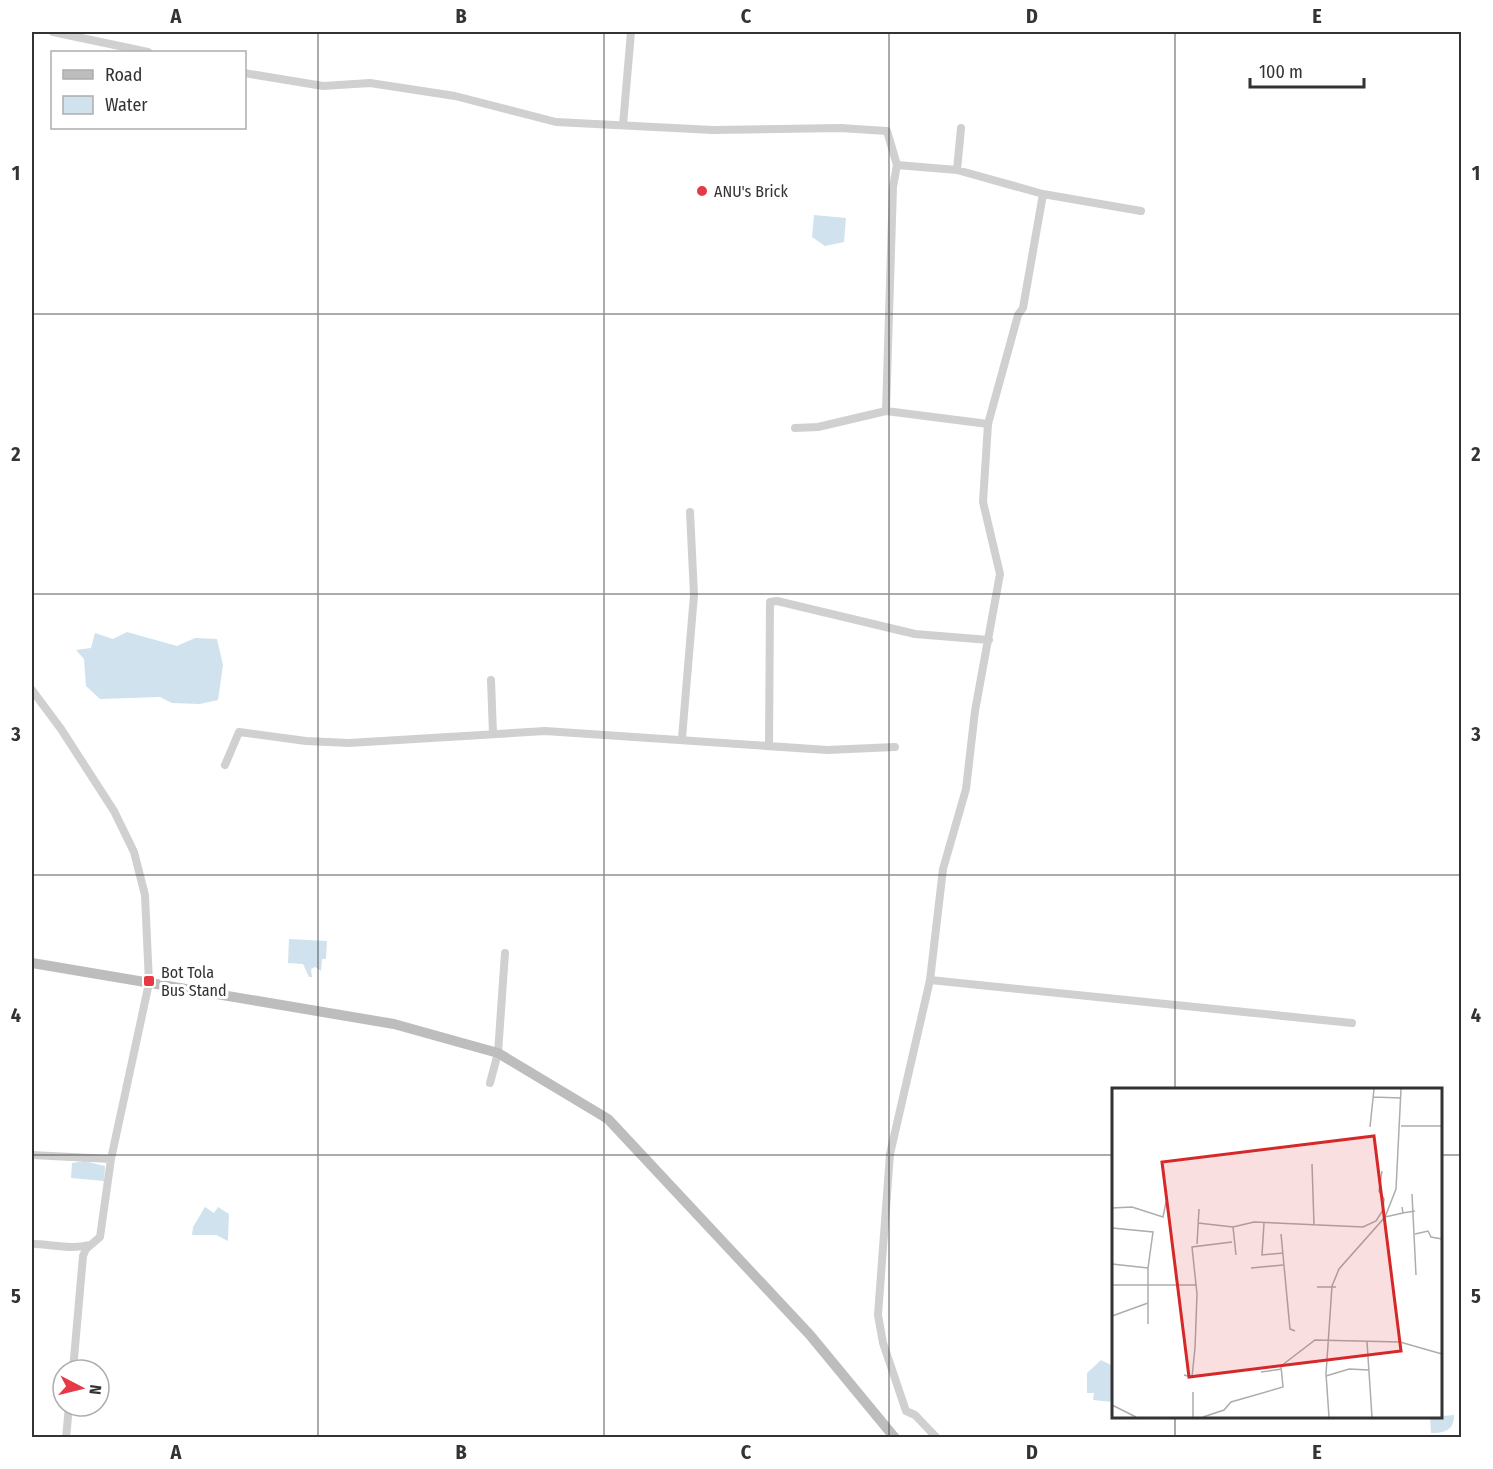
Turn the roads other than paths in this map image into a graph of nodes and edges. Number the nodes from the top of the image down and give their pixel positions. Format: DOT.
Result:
graph roads {
  1 [pos="52,32"];
  2 [pos="631,32"];
  3 [pos="143,51"];
  4 [pos="246,73"];
  5 [pos="623,125"];
  6 [pos="961,128"];
  7 [pos="897,165"];
  8 [pos="957,170"];
  9 [pos="1043,194"];
  10 [pos="1141,211"];
  11 [pos="886,411"];
  12 [pos="988,424"];
  13 [pos="795,428"];
  14 [pos="690,512"];
  15 [pos="989,640"];
  16 [pos="491,680"];
  17 [pos="32,690"];
  18 [pos="492,734"];
  19 [pos="682,738"];
  20 [pos="769,746"];
  21 [pos="895,747"];
  22 [pos="225,765"];
  23 [pos="505,953"];
  24 [pos="32,963"];
  25 [pos="930,980"];
  26 [pos="149,983"];
  27 [pos="1352,1023"];
  28 [pos="498,1053"];
  29 [pos="490,1083"];
  30 [pos="32,1155"];
  31 [pos="111,1159"];
  32 [pos="32,1244"];
  33 [pos="91,1244"];
  34 [pos="74,1358"];
  35 [pos="68,1418"];
  36 [pos="66,1437"];
  37 [pos="895,1437"];
  38 [pos="937,1437"];
  1 -- 3 [label="street"];
  2 -- 5 [label="street"];
  4 -- 5 [label="street"];
  5 -- 7 [label="street"];
  6 -- 8 [label="street"];
  7 -- 8 [label="street"];
  7 -- 11 [label="street"];
  8 -- 9 [label="street"];
  9 -- 10 [label="street"];
  9 -- 12 [label="street"];
  11 -- 12 [label="street"];
  11 -- 13 [label="street"];
  12 -- 15 [label="street"];
  14 -- 19 [label="street"];
  15 -- 20 [label="street"];
  15 -- 25 [label="street"];
  16 -- 18 [label="street"];
  17 -- 26 [label="street"];
  18 -- 19 [label="street"];
  18 -- 22 [label="street"];
  19 -- 20 [label="street"];
  20 -- 21 [label="street"];
  23 -- 28 [label="street"];
  24 -- 26 [label="main road"];
  25 -- 27 [label="street"];
  25 -- 38 [label="street"];
  26 -- 28 [label="main road"];
  26 -- 31 [label="street"];
  28 -- 29 [label="street"];
  28 -- 37 [label="main road"];
  30 -- 31 [label="street"];
  31 -- 33 [label="street"];
  32 -- 33 [label="street"];
  33 -- 34 [label="street"];
  35 -- 36 [label="street"];
}
